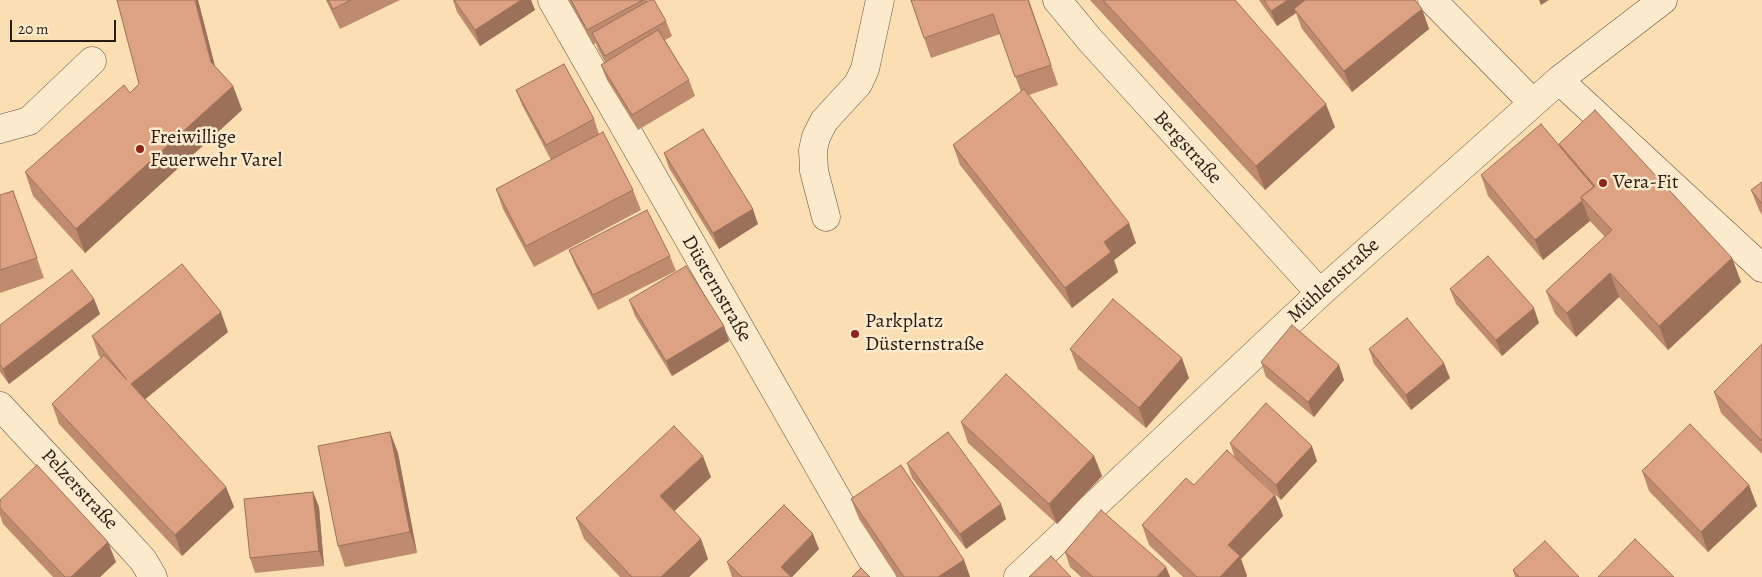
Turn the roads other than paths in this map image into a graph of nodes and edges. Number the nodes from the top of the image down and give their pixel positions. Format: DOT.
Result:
graph roads {
  1 [pos="552,0"];
  2 [pos="880,0"];
  3 [pos="1057,0"];
  4 [pos="1432,0"];
  5 [pos="1663,0"];
  6 [pos="92,61"];
  7 [pos="1559,80"];
  8 [pos="1533,103"];
  9 [pos="0,129"];
  10 [pos="826,217"];
  11 [pos="1762,268"];
  12 [pos="1320,293"];
  13 [pos="0,406"];
  14 [pos="153,577"];
  15 [pos="882,577"];
  16 [pos="1018,577"];
  1 -- 15 [label="street, Düsternstraße"];
  2 -- 10 [label="street"];
  3 -- 12 [label="street, Bergstraße"];
  4 -- 8 [label="street"];
  5 -- 7 [label="street, Mühlenstraße"];
  6 -- 9 [label="street"];
  7 -- 8 [label="street, Mühlenstraße"];
  7 -- 11 [label="street"];
  8 -- 12 [label="street, Mühlenstraße"];
  12 -- 16 [label="street, Mühlenstraße"];
  13 -- 14 [label="street, Pelzerstraße"];
}
